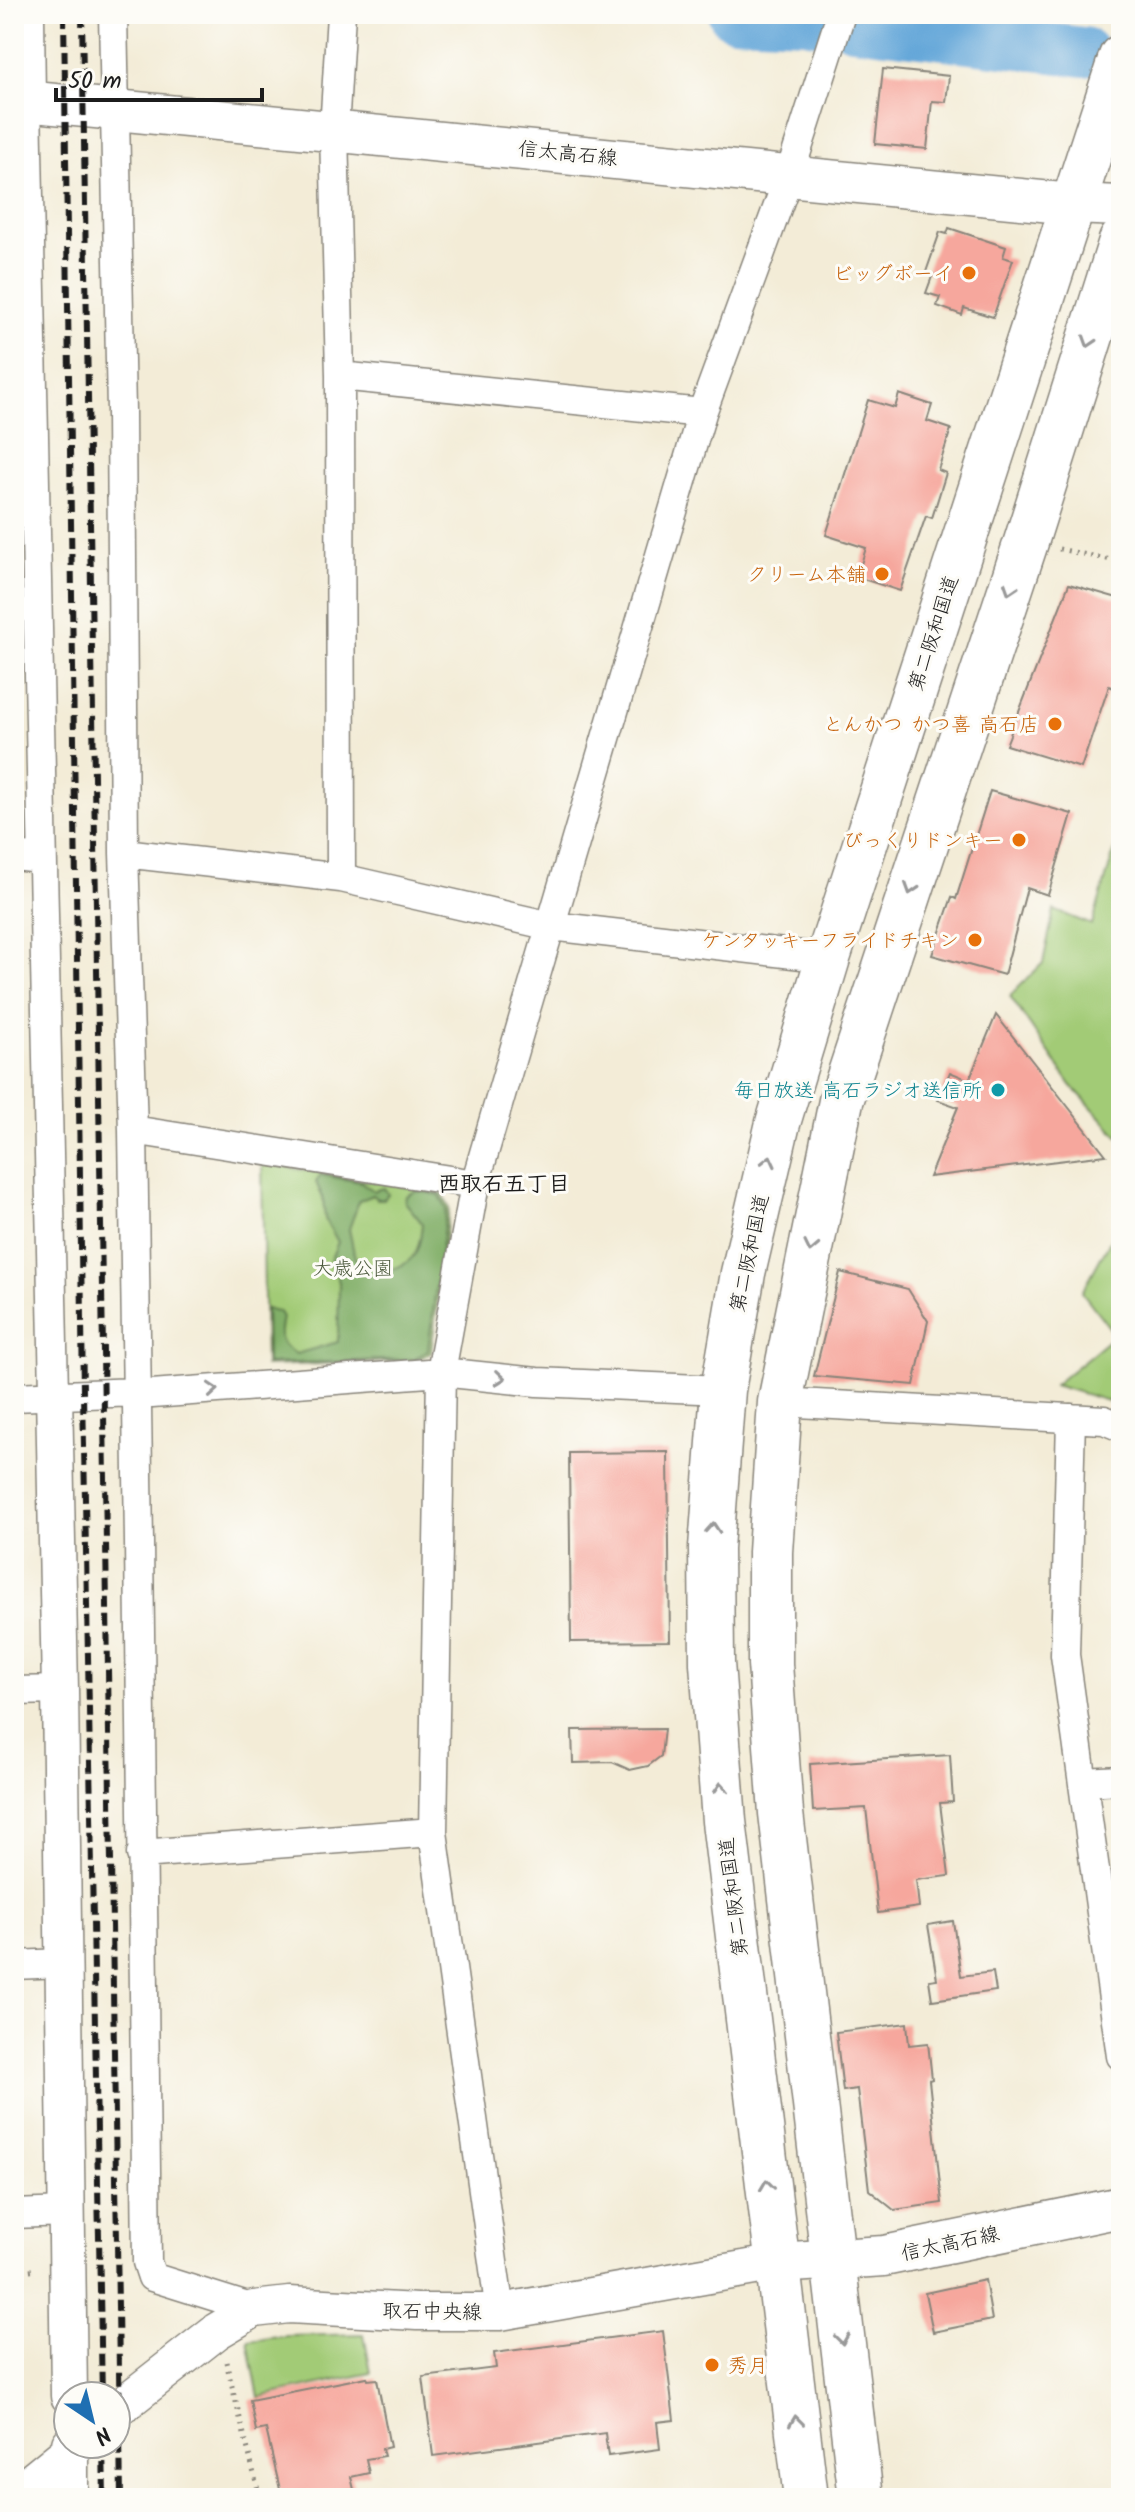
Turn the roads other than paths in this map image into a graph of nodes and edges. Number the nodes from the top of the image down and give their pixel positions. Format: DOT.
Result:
graph roads {
  1 [pos="26,14"];
  2 [pos="113,14"];
  3 [pos="341,14"];
  4 [pos="841,14"];
  5 [pos="1121,57"];
  6 [pos="20,100"];
  7 [pos="114,110"];
  8 [pos="334,130"];
  9 [pos="789,176"];
  10 [pos="1072,204"];
  11 [pos="1121,206"];
  12 [pos="1121,241"];
  13 [pos="340,376"];
  14 [pos="702,413"];
  15 [pos="124,853"];
  16 [pos="27,857"];
  17 [pos="341,878"];
  18 [pos="551,926"];
  19 [pos="828,958"];
  20 [pos="133,1130"];
  21 [pos="475,1184"];
  22 [pos="441,1372"];
  23 [pos="723,1390"];
  24 [pos="136,1392"];
  25 [pos="54,1393"];
  26 [pos="14,1397"];
  27 [pos="780,1402"];
  28 [pos="1071,1418"];
  29 [pos="1121,1427"];
  30 [pos="60,1690"];
  31 [pos="14,1691"];
  32 [pos="1121,1780"];
  33 [pos="1083,1782"];
  34 [pos="433,1832"];
  35 [pos="141,1854"];
  36 [pos="63,1963"];
  37 [pos="14,1965"];
  38 [pos="1121,2056"];
  39 [pos="1121,2207"];
  40 [pos="66,2212"];
  41 [pos="14,2214"];
  42 [pos="833,2261"];
  43 [pos="777,2263"];
  44 [pos="254,2309"];
  45 [pos="500,2312"];
  46 [pos="69,2380"];
  47 [pos="132,2397"];
  48 [pos="56,2460"];
  49 [pos="72,2460"];
  50 [pos="14,2496"];
  51 [pos="70,2498"];
  52 [pos="806,2498"];
  53 [pos="861,2498"];
  1 -- 6 [label="street"];
  2 -- 7 [label="street"];
  3 -- 8 [label="street"];
  4 -- 9 [label="street"];
  5 -- 10 [label="highway, 第二阪和国道"];
  6 -- 7 [label="main road, 信太高石線"];
  6 -- 16 [label="street"];
  7 -- 8 [label="main road, 信太高石線"];
  7 -- 15 [label="street"];
  8 -- 9 [label="main road, 信太高石線"];
  8 -- 13 [label="street"];
  9 -- 10 [label="main road, 信太高石線"];
  9 -- 14 [label="street"];
  10 -- 11 [label="main road, 信太高石線"];
  10 -- 19 [label="highway, 第二阪和国道"];
  12 -- 27 [label="highway, one-way"];
  13 -- 14 [label="street"];
  13 -- 17 [label="street"];
  14 -- 18 [label="street"];
  15 -- 17 [label="street"];
  15 -- 20 [label="street"];
  16 -- 25 [label="street"];
  17 -- 18 [label="street"];
  18 -- 19 [label="street"];
  18 -- 21 [label="street"];
  23 -- 19 [label="highway, 第二阪和国道, one-way"];
  20 -- 21 [label="street"];
  20 -- 24 [label="street"];
  21 -- 22 [label="street"];
  22 -- 23 [label="street, one-way"];
  24 -- 22 [label="street, one-way"];
  22 -- 34 [label="street"];
  43 -- 23 [label="highway, 第二阪和国道, one-way"];
  24 -- 25 [label="street"];
  24 -- 35 [label="street"];
  25 -- 26 [label="street"];
  25 -- 30 [label="street"];
  27 -- 28 [label="street"];
  27 -- 42 [label="highway"];
  28 -- 29 [label="street"];
  28 -- 33 [label="street"];
  30 -- 31 [label="street"];
  30 -- 36 [label="street"];
  32 -- 33 [label="street"];
  33 -- 38 [label="street"];
  34 -- 35 [label="street"];
  34 -- 45 [label="street"];
  35 -- 44 [label="street"];
  36 -- 37 [label="street"];
  36 -- 40 [label="street"];
  39 -- 42 [label="main road, 信太高石線"];
  40 -- 41 [label="street"];
  40 -- 46 [label="street"];
  42 -- 43 [label="main road, 信太高石線"];
  42 -- 53 [label="highway, one-way"];
  43 -- 45 [label="street, 取石中央線"];
  52 -- 43 [label="highway, 第二阪和国道, one-way"];
  44 -- 45 [label="street, 取石中央線"];
  44 -- 47 [label="street, 取石中央線"];
  48 -- 50 [label="street"];
  49 -- 51 [label="street"];
}
